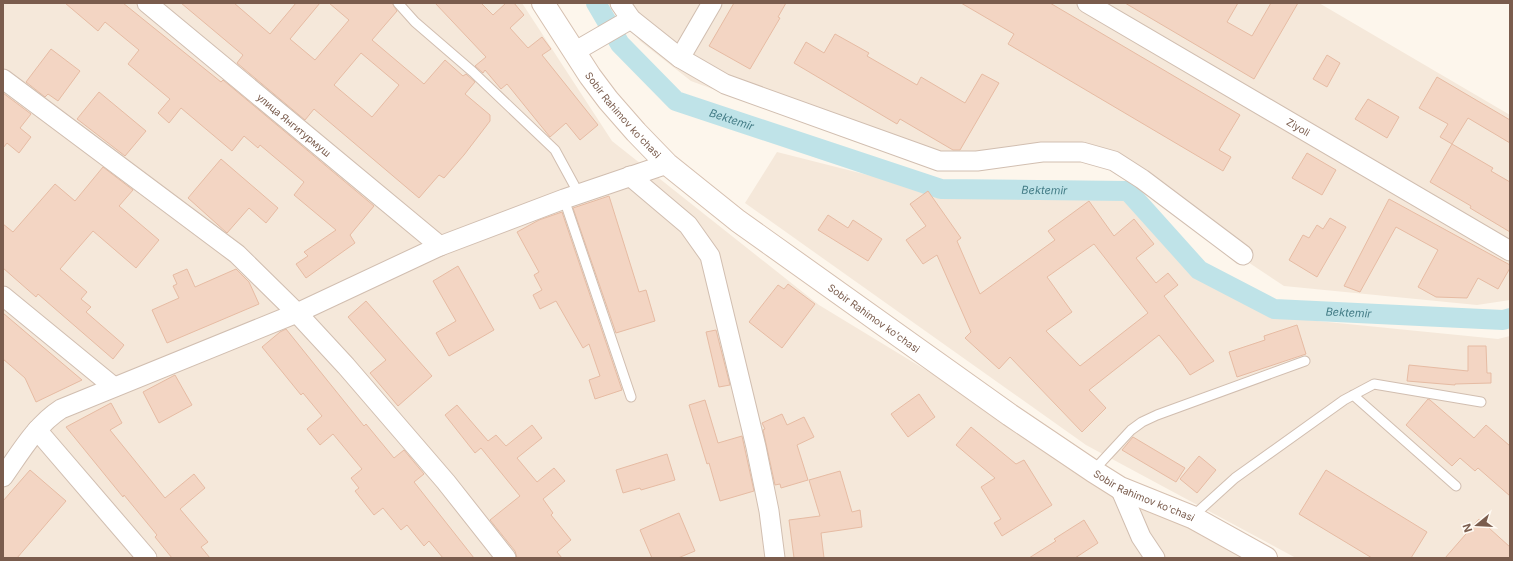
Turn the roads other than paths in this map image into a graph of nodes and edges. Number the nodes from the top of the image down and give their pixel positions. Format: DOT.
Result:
graph roads {
  1 [pos="147,3"];
  2 [pos="398,3"];
  3 [pos="543,3"];
  4 [pos="620,3"];
  5 [pos="712,3"];
  6 [pos="1087,3"];
  7 [pos="625,23"];
  8 [pos="574,52"];
  9 [pos="680,58"];
  10 [pos="3,79"];
  11 [pos="667,164"];
  12 [pos="630,176"];
  13 [pos="572,197"];
  14 [pos="440,246"];
  15 [pos="1510,251"];
  16 [pos="1243,255"];
  17 [pos="3,296"];
  18 [pos="297,313"];
  19 [pos="1305,361"];
  20 [pos="114,387"];
  21 [pos="1352,395"];
  22 [pos="631,397"];
  23 [pos="1481,402"];
  24 [pos="37,430"];
  25 [pos="1093,471"];
  26 [pos="3,476"];
  27 [pos="1456,486"];
  28 [pos="1120,488"];
  29 [pos="1192,517"];
  30 [pos="147,558"];
  31 [pos="506,558"];
  32 [pos="775,558"];
  33 [pos="1155,558"];
  34 [pos="1266,558"];
  1 -- 14 [label="street, улица Янгитурмуш"];
  2 -- 13 [label="lane"];
  3 -- 8 [label="street, Sobir Rahimov ko'chasi"];
  4 -- 7 [label="street"];
  5 -- 9 [label="street"];
  6 -- 15 [label="street, Ziyoli"];
  7 -- 8 [label="street"];
  7 -- 9 [label="street"];
  8 -- 11 [label="street, Sobir Rahimov ko'chasi"];
  9 -- 16 [label="street"];
  10 -- 18 [label="street"];
  11 -- 12 [label="street"];
  11 -- 25 [label="street, Sobir Rahimov ko'chasi"];
  12 -- 13 [label="street"];
  12 -- 32 [label="street"];
  13 -- 14 [label="street"];
  13 -- 22 [label="lane"];
  14 -- 18 [label="street"];
  17 -- 20 [label="street"];
  18 -- 20 [label="street"];
  18 -- 31 [label="street"];
  19 -- 25 [label="lane"];
  20 -- 24 [label="street"];
  21 -- 23 [label="lane"];
  21 -- 27 [label="lane"];
  21 -- 29 [label="lane"];
  24 -- 26 [label="street"];
  24 -- 30 [label="street"];
  25 -- 28 [label="street, Sobir Rahimov ko'chasi"];
  28 -- 29 [label="street, Sobir Rahimov ko'chasi"];
  28 -- 33 [label="street"];
  29 -- 34 [label="street, Sobir Rahimov ko'chasi"];
}
